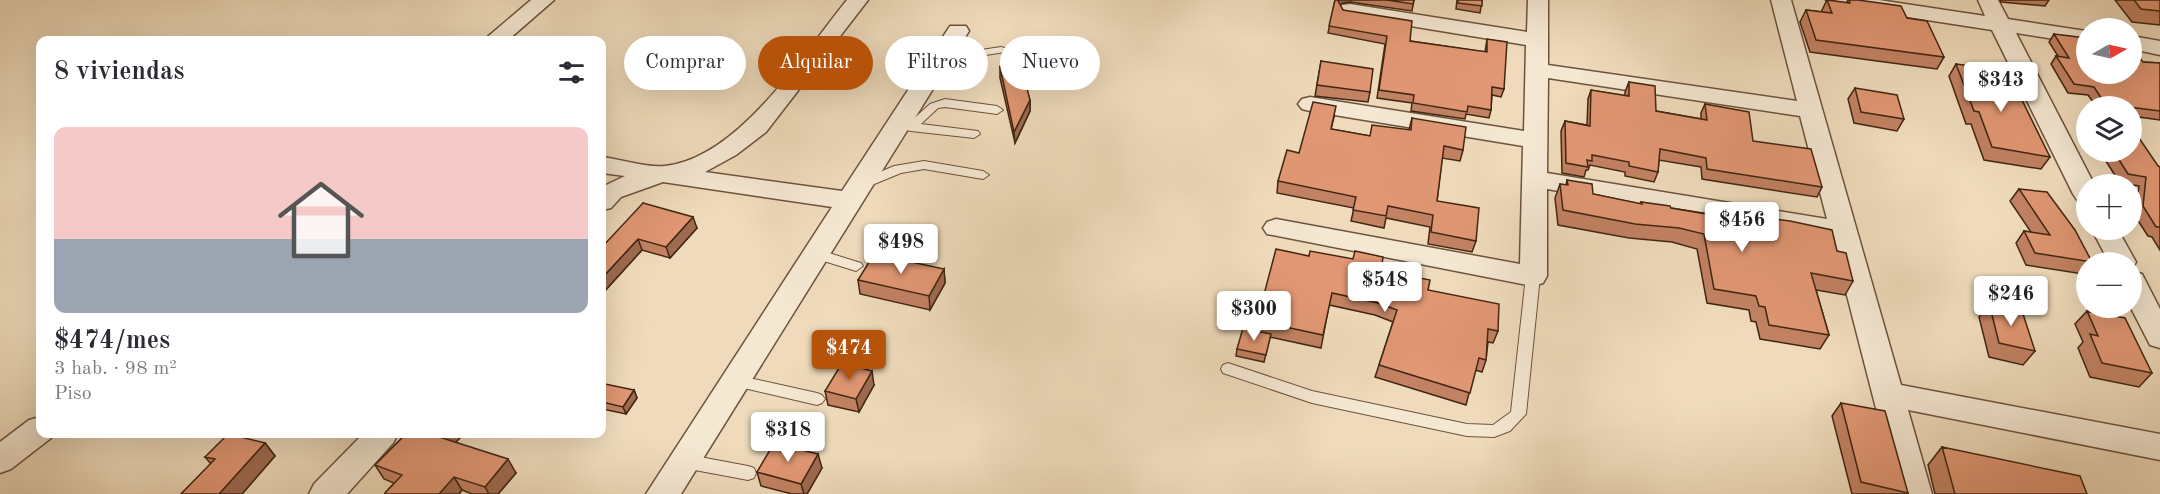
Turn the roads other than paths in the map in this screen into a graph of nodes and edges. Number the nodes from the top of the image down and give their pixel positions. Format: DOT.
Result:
graph roads {
  1 [pos="544,0"];
  2 [pos="858,0"];
  3 [pos="1538,0"];
  4 [pos="1781,0"];
  5 [pos="1836,0"];
  6 [pos="1988,0"];
  7 [pos="1350,10"];
  8 [pos="1999,24"];
  9 [pos="958,31"];
  10 [pos="500,36"];
  11 [pos="955,36"];
  12 [pos="2076,36"];
  13 [pos="1538,40"];
  14 [pos="2142,45"];
  15 [pos="2160,48"];
  16 [pos="1537,70"];
  17 [pos="924,90"];
  18 [pos="1310,104"];
  19 [pos="997,110"];
  20 [pos="1810,110"];
  21 [pos="905,126"];
  22 [pos="974,134"];
  23 [pos="1537,141"];
  24 [pos="606,166"];
  25 [pos="2076,174"];
  26 [pos="660,175"];
  27 [pos="983,175"];
  28 [pos="1536,179"];
  29 [pos="855,193"];
  30 [pos="606,198"];
  31 [pos="1276,228"];
  32 [pos="1842,230"];
  33 [pos="816,254"];
  34 [pos="856,267"];
  35 [pos="1533,276"];
  36 [pos="2142,301"];
  37 [pos="2160,337"];
  38 [pos="1228,369"];
  39 [pos="736,381"];
  40 [pos="1887,394"];
  41 [pos="817,399"];
  42 [pos="36,432"];
  43 [pos="378,438"];
  44 [pos="2160,447"];
  45 [pos="0,460"];
  46 [pos="684,461"];
  47 [pos="748,473"];
  48 [pos="326,494"];
  49 [pos="663,494"];
  50 [pos="1915,494"];
  1 -- 10 [label="street"];
  2 -- 26 [label="street"];
  3 -- 13 [label="street"];
  4 -- 20 [label="street"];
  5 -- 8 [label="street"];
  6 -- 8 [label="street"];
  7 -- 13 [label="street"];
  8 -- 12 [label="street"];
  8 -- 25 [label="street"];
  9 -- 11 [label="street"];
  13 -- 16 [label="street"];
  14 -- 15 [label="street"];
  16 -- 20 [label="street"];
  16 -- 23 [label="street"];
  17 -- 21 [label="street"];
  18 -- 23 [label="street"];
  19 -- 21 [label="lane"];
  20 -- 32 [label="street"];
  21 -- 22 [label="lane"];
  21 -- 29 [label="street"];
  23 -- 28 [label="street"];
  24 -- 26 [label="street"];
  26 -- 29 [label="street"];
  26 -- 30 [label="street"];
  27 -- 29 [label="lane"];
  28 -- 32 [label="street"];
  28 -- 35 [label="street"];
  29 -- 33 [label="street"];
  31 -- 35 [label="street"];
  32 -- 40 [label="street"];
  33 -- 34 [label="lane"];
  33 -- 39 [label="street"];
  35 -- 38 [label="lane"];
  36 -- 37 [label="street"];
  39 -- 41 [label="lane"];
  39 -- 46 [label="street"];
  40 -- 44 [label="street"];
  40 -- 50 [label="street"];
  42 -- 45 [label="street"];
  43 -- 48 [label="street"];
  46 -- 47 [label="lane"];
  46 -- 49 [label="street"];
}
